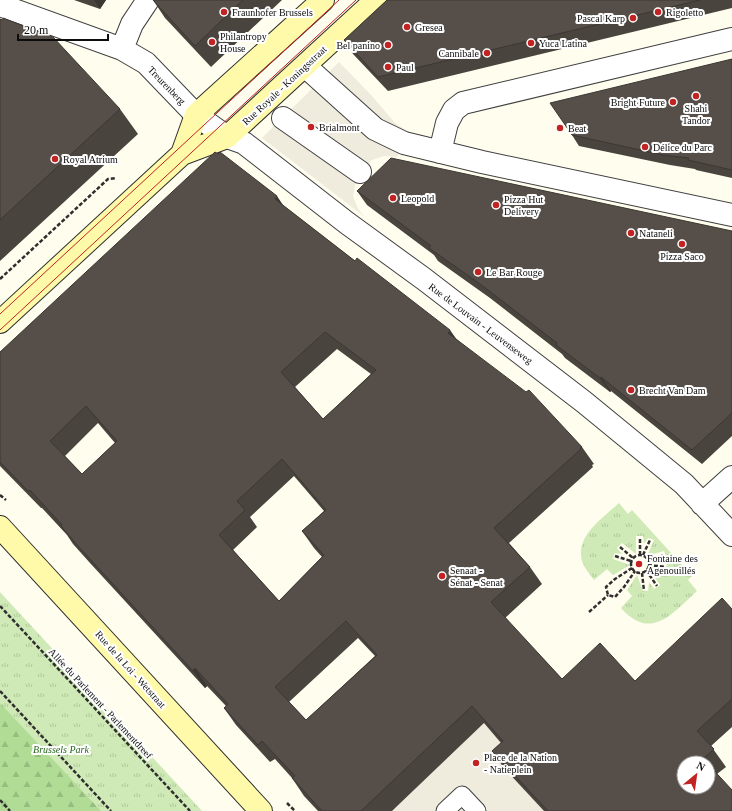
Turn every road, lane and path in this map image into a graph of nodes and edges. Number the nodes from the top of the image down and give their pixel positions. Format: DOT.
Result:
graph roads {
  1 [pos="148,0"];
  2 [pos="323,0"];
  3 [pos="376,0"];
  4 [pos="0,5"];
  5 [pos="732,39"];
  6 [pos="122,49"];
  7 [pos="305,66"];
  8 [pos="196,115"];
  9 [pos="283,118"];
  10 [pos="222,133"];
  11 [pos="440,152"];
  12 [pos="182,154"];
  13 [pos="360,172"];
  14 [pos="732,215"];
  15 [pos="0,322"];
  16 [pos="732,477"];
  17 [pos="702,504"];
  18 [pos="0,527"];
  19 [pos="732,535"];
  20 [pos="640,537"];
  21 [pos="650,540"];
  22 [pos="620,547"];
  23 [pos="641,555"];
  24 [pos="665,555"];
  25 [pos="615,556"];
  26 [pos="633,558"];
  27 [pos="648,560"];
  28 [pos="631,561"];
  29 [pos="648,565"];
  30 [pos="666,567"];
  31 [pos="632,568"];
  32 [pos="646,570"];
  33 [pos="635,571"];
  34 [pos="642,572"];
  35 [pos="657,586"];
  36 [pos="644,591"];
  37 [pos="608,595"];
  38 [pos="0,606"];
  39 [pos="589,612"];
  40 [pos="0,691"];
  41 [pos="0,800"];
  42 [pos="10,811"];
  43 [pos="111,811"];
  44 [pos="190,811"];
  45 [pos="261,811"];
  46 [pos="445,811"];
  47 [pos="477,811"];
  1 -- 6 [label="street"];
  2 -- 8 [label="street, Rue Royale - Koningsstraat"];
  3 -- 7 [label="street, Rue Royale - Koningsstraat"];
  4 -- 6 [label="street, Treurenberg"];
  5 -- 11 [label="street"];
  6 -- 8 [label="street, Treurenberg"];
  7 -- 10 [label="street, Rue Royale - Koningsstraat"];
  7 -- 11 [label="street"];
  8 -- 10 [label="street, Treurenberg"];
  8 -- 12 [label="street, Rue Royale - Koningsstraat"];
  9 -- 13 [label="street"];
  10 -- 12 [label="street, Rue Royale - Koningsstraat"];
  10 -- 17 [label="street, Rue de Louvain - Leuvenseweg"];
  11 -- 14 [label="street"];
  12 -- 15 [label="street, Rue Royale - Koningsstraat"];
  16 -- 17 [label="street"];
  17 -- 19 [label="street, Rue de Louvain - Leuvenseweg"];
  18 -- 45 [label="street, Rue de la Loi - Wetstraat"];
  20 -- 23 [label="path"];
  21 -- 23 [label="path"];
  22 -- 26 [label="path"];
  23 -- 26 [label="path"];
  23 -- 27 [label="path"];
  24 -- 27 [label="path"];
  25 -- 28 [label="path"];
  26 -- 28 [label="path"];
  27 -- 29 [label="path"];
  28 -- 31 [label="path"];
  29 -- 30 [label="path"];
  29 -- 32 [label="path"];
  31 -- 33 [label="path"];
  31 -- 37 [label="path"];
  32 -- 34 [label="path"];
  32 -- 35 [label="path"];
  33 -- 34 [label="path"];
  33 -- 37 [label="path"];
  34 -- 36 [label="path"];
  37 -- 39 [label="path"];
  38 -- 44 [label="path, Allée du Parlement - Parlementdreef"];
  40 -- 43 [label="path"];
  41 -- 42 [label="path"];
  46 -- 47 [label="lane"];
}
